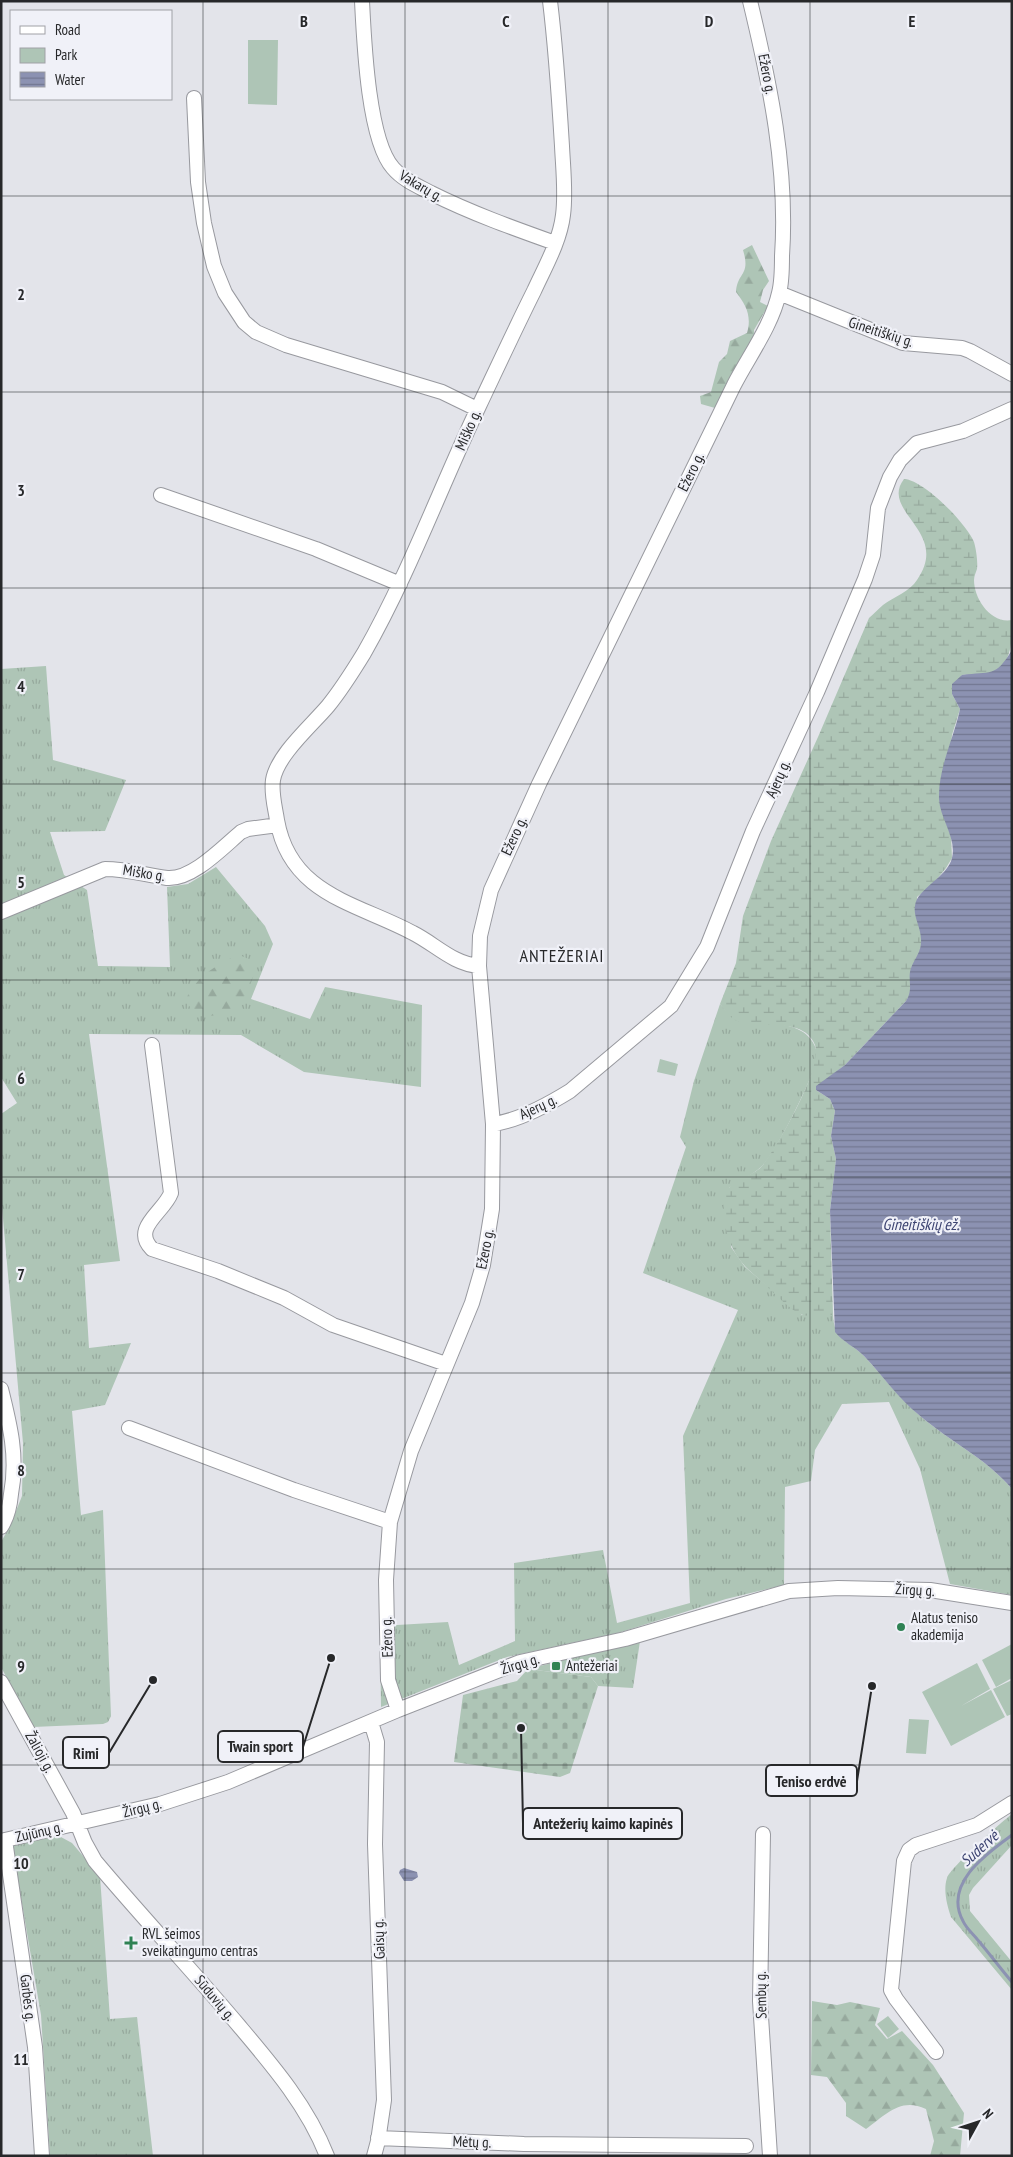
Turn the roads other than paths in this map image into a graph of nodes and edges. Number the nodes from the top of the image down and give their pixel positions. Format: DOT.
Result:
graph roads {
  1 [pos="362,1"];
  2 [pos="550,1"];
  3 [pos="750,1"];
  4 [pos="194,98"];
  5 [pos="554,243"];
  6 [pos="779,294"];
  7 [pos="1012,374"];
  8 [pos="477,409"];
  9 [pos="1012,409"];
  10 [pos="161,495"];
  11 [pos="400,584"];
  12 [pos="278,825"];
  13 [pos="1,912"];
  14 [pos="479,966"];
  15 [pos="152,1045"];
  16 [pos="493,1124"];
  17 [pos="446,1364"];
  18 [pos="1,1389"];
  19 [pos="129,1428"];
  20 [pos="390,1522"];
  21 [pos="1,1528"];
  22 [pos="1012,1602"];
  23 [pos="1,1682"];
  24 [pos="398,1710"];
  25 [pos="371,1722"];
  26 [pos="1012,1803"];
  27 [pos="76,1824"];
  28 [pos="763,1834"];
  29 [pos="3,1841"];
  30 [pos="936,2052"];
  31 [pos="378,2138"];
  32 [pos="746,2146"];
  33 [pos="42,2156"];
  34 [pos="327,2156"];
  35 [pos="374,2156"];
  36 [pos="770,2156"];
  1 -- 5 [label="street, Vakarų g."];
  2 -- 5 [label="street, Miško g."];
  3 -- 6 [label="street, Ežero g."];
  4 -- 8 [label="street"];
  5 -- 8 [label="street, Miško g."];
  6 -- 7 [label="street, Gineitiškių g."];
  6 -- 14 [label="street, Ežero g."];
  8 -- 11 [label="street, Miško g."];
  9 -- 16 [label="street, Ajerų g."];
  10 -- 11 [label="street"];
  11 -- 12 [label="street, Miško g."];
  12 -- 13 [label="street, Miško g."];
  12 -- 14 [label="street, Miško g."];
  14 -- 16 [label="street, Ežero g."];
  15 -- 17 [label="street"];
  16 -- 17 [label="street, Ežero g."];
  17 -- 20 [label="street, Ežero g."];
  18 -- 21 [label="street"];
  19 -- 20 [label="street"];
  20 -- 24 [label="street, Ežero g."];
  22 -- 24 [label="street, Žirgų g."];
  23 -- 27 [label="street, Žalioji g."];
  24 -- 25 [label="street, Žirgų g."];
  25 -- 27 [label="street, Žirgų g."];
  25 -- 31 [label="street, Gaisų g."];
  26 -- 30 [label="street"];
  27 -- 29 [label="street, Zujūnų g."];
  27 -- 34 [label="street, Sūduvių g."];
  28 -- 36 [label="street, Sembų g."];
  29 -- 33 [label="street, Garbės g."];
  31 -- 32 [label="street, Mėtų g."];
  31 -- 35 [label="street, Gaisų g."];
}
